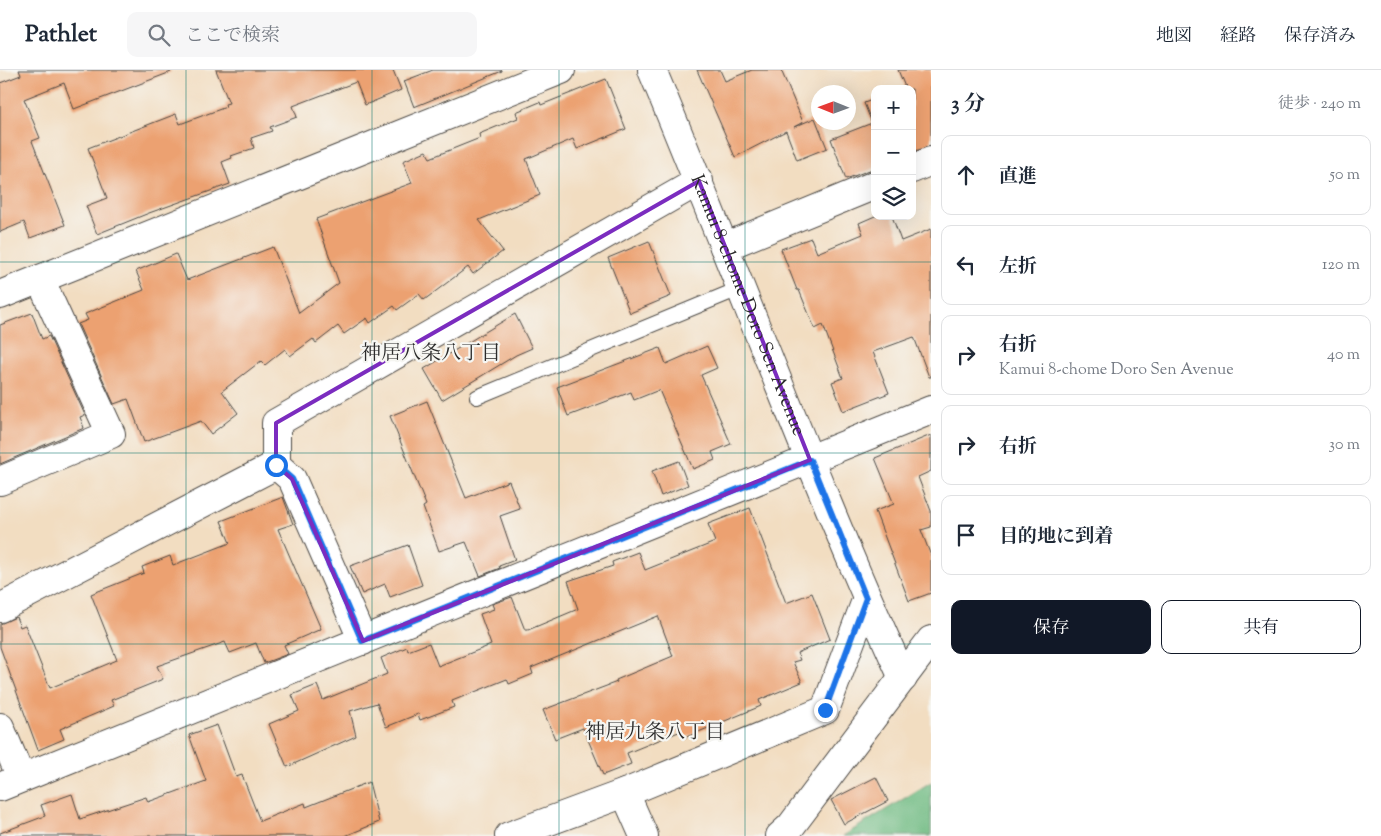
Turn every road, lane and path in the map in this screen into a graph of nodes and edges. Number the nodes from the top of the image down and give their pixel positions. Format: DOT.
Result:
graph roads {
  1 [pos="561,70"];
  2 [pos="652,70"];
  3 [pos="931,161"];
  4 [pos="916,167"];
  5 [pos="699,181"];
  6 [pos="871,187"];
  7 [pos="724,247"];
  8 [pos="40,279"];
  9 [pos="741,288"];
  10 [pos="0,295"];
  11 [pos="477,397"];
  12 [pos="931,410"];
  13 [pos="810,460"];
  14 [pos="276,465"];
  15 [pos="0,480"];
  16 [pos="866,598"];
  17 [pos="0,608"];
  18 [pos="931,640"];
  19 [pos="362,641"];
  20 [pos="903,678"];
  21 [pos="0,727"];
  22 [pos="10,782"];
  23 [pos="625,793"];
  24 [pos="509,836"];
  25 [pos="644,836"];
  26 [pos="780,836"];
  1 -- 8 [label="street"];
  2 -- 5 [label="street, Kamui 8-chome Doro Sen Avenue"];
  3 -- 4 [label="street"];
  5 -- 7 [label="street, Kamui 8-chome Doro Sen Avenue"];
  5 -- 14 [label="street"];
  6 -- 7 [label="street"];
  7 -- 9 [label="street, Kamui 8-chome Doro Sen Avenue"];
  8 -- 10 [label="street"];
  8 -- 15 [label="street"];
  9 -- 11 [label="lane"];
  9 -- 13 [label="street, Kamui 8-chome Doro Sen Avenue"];
  12 -- 13 [label="street"];
  13 -- 16 [label="street, Kamui 8-chome Doro Sen Avenue"];
  13 -- 19 [label="street"];
  14 -- 17 [label="street"];
  14 -- 19 [label="street"];
  16 -- 20 [label="street, Kamui 8-chome Doro Sen Avenue"];
  16 -- 23 [label="street"];
  18 -- 20 [label="street"];
  19 -- 22 [label="street"];
  20 -- 26 [label="street"];
  21 -- 22 [label="street"];
  23 -- 24 [label="street"];
  23 -- 25 [label="street"];
}
